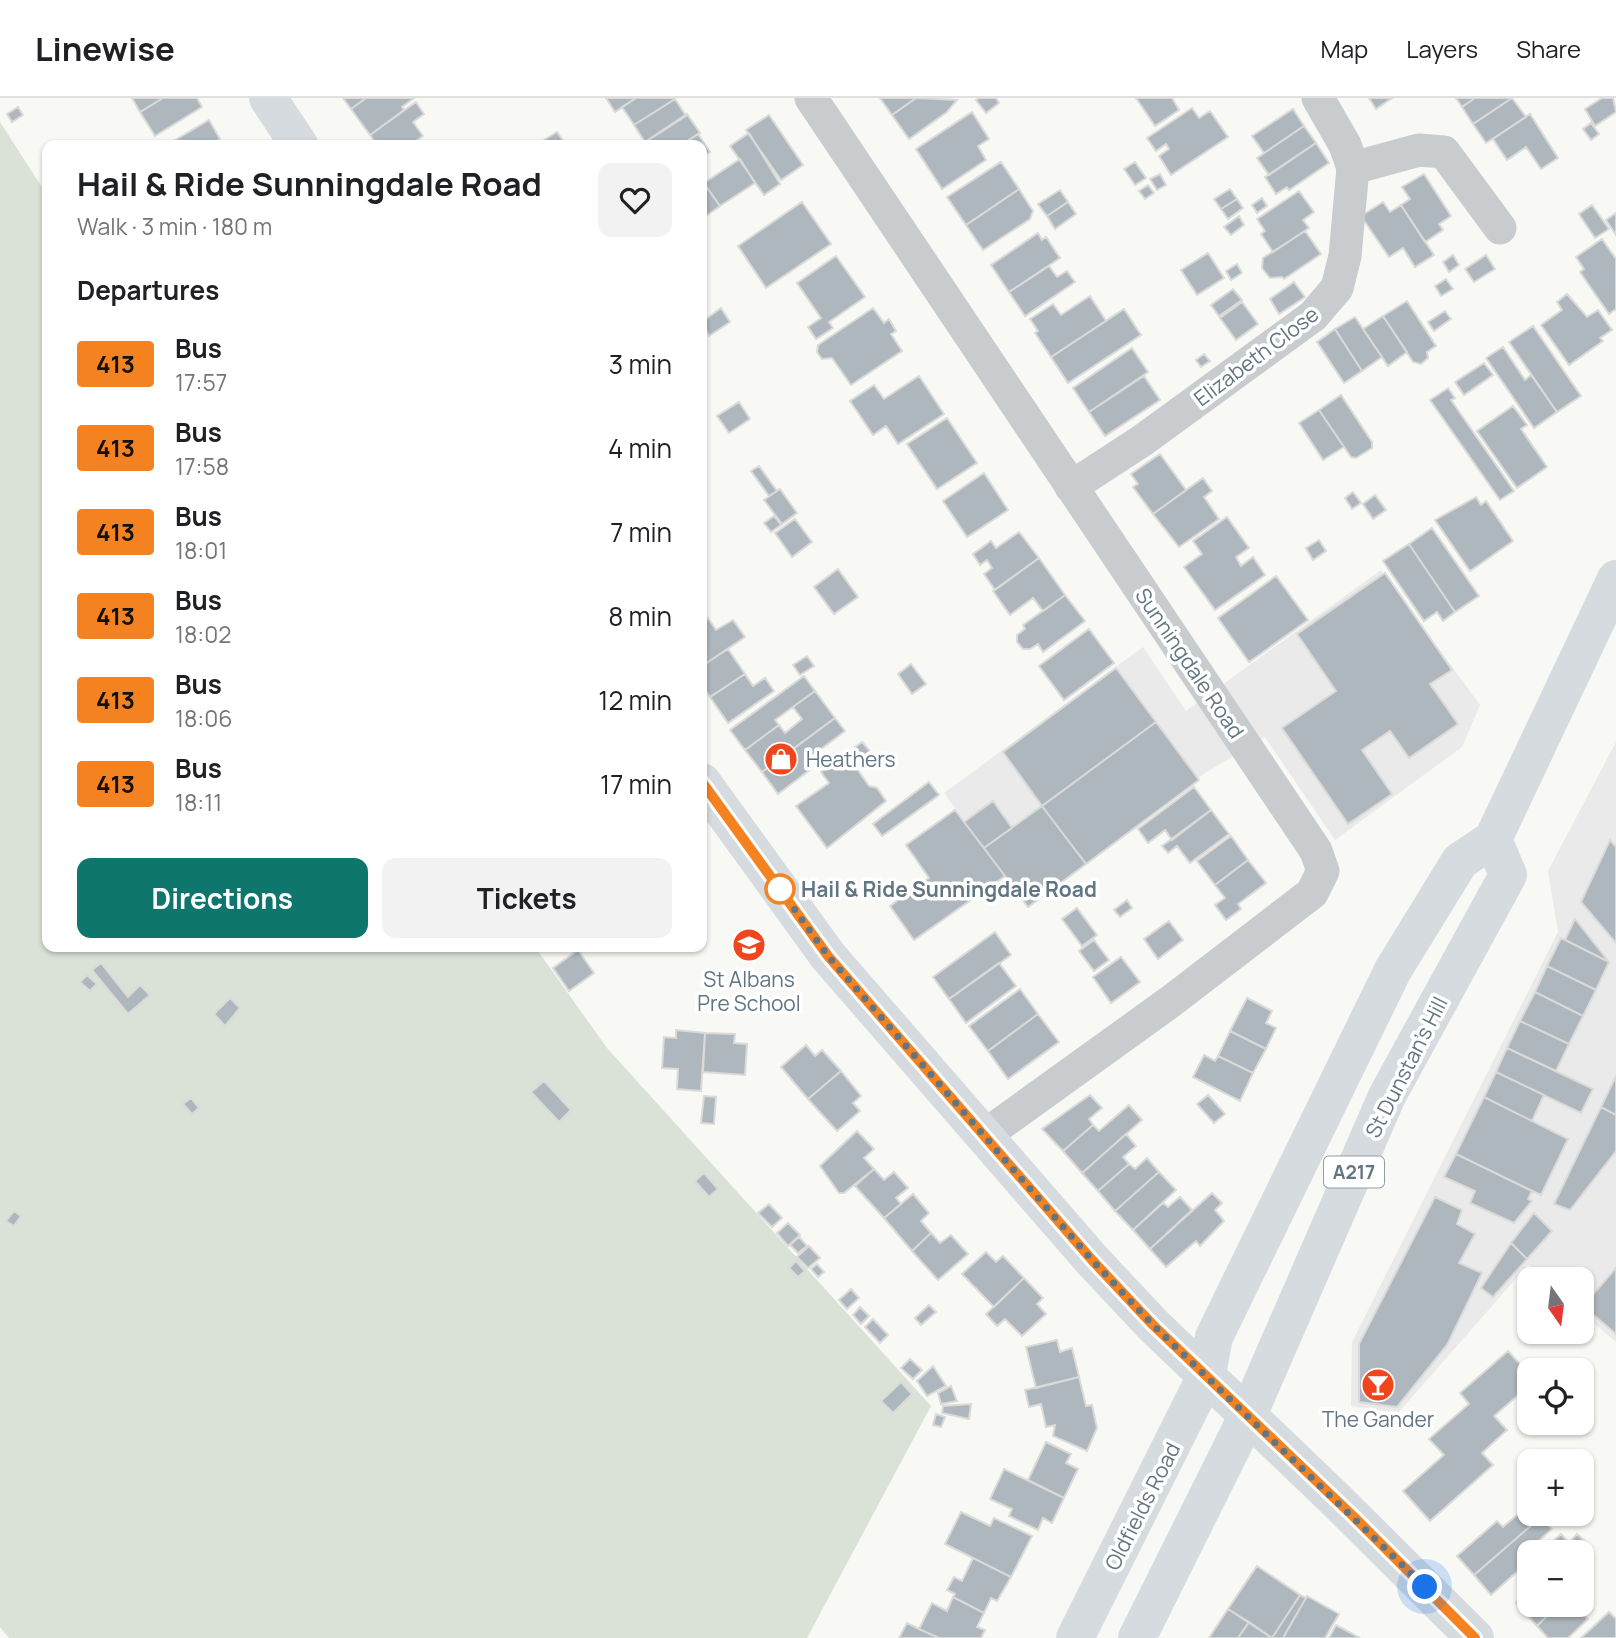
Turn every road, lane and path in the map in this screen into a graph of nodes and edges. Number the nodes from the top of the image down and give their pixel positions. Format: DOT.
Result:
graph roads {
  1 [pos="268,98"];
  2 [pos="811,98"];
  3 [pos="1318,98"];
  4 [pos="296,140"];
  5 [pos="1353,168"];
  6 [pos="1500,228"];
  7 [pos="1071,487"];
  8 [pos="1616,579"];
  9 [pos="707,789"];
  10 [pos="1493,839"];
  11 [pos="984,1136"];
  12 [pos="1207,1374"];
  13 [pos="1248,1415"];
  14 [pos="1075,1638"];
  15 [pos="1137,1638"];
  16 [pos="1475,1638"];
  1 -- 4 [label="main road"];
  2 -- 7 [label="street, Sunningdale Road"];
  3 -- 5 [label="street, Elizabeth Close"];
  5 -- 6 [label="street"];
  5 -- 7 [label="street, Elizabeth Close"];
  7 -- 11 [label="street, Sunningdale Road"];
  8 -- 10 [label="main road"];
  9 -- 11 [label="main road"];
  10 -- 12 [label="main road, A217"];
  10 -- 13 [label="main road, St Dunstan's Hill / A217"];
  11 -- 12 [label="main road"];
  12 -- 13 [label="main road"];
  12 -- 14 [label="main road, Oldfields Road / A217"];
  13 -- 15 [label="main road, A217"];
  13 -- 16 [label="main road"];
}
